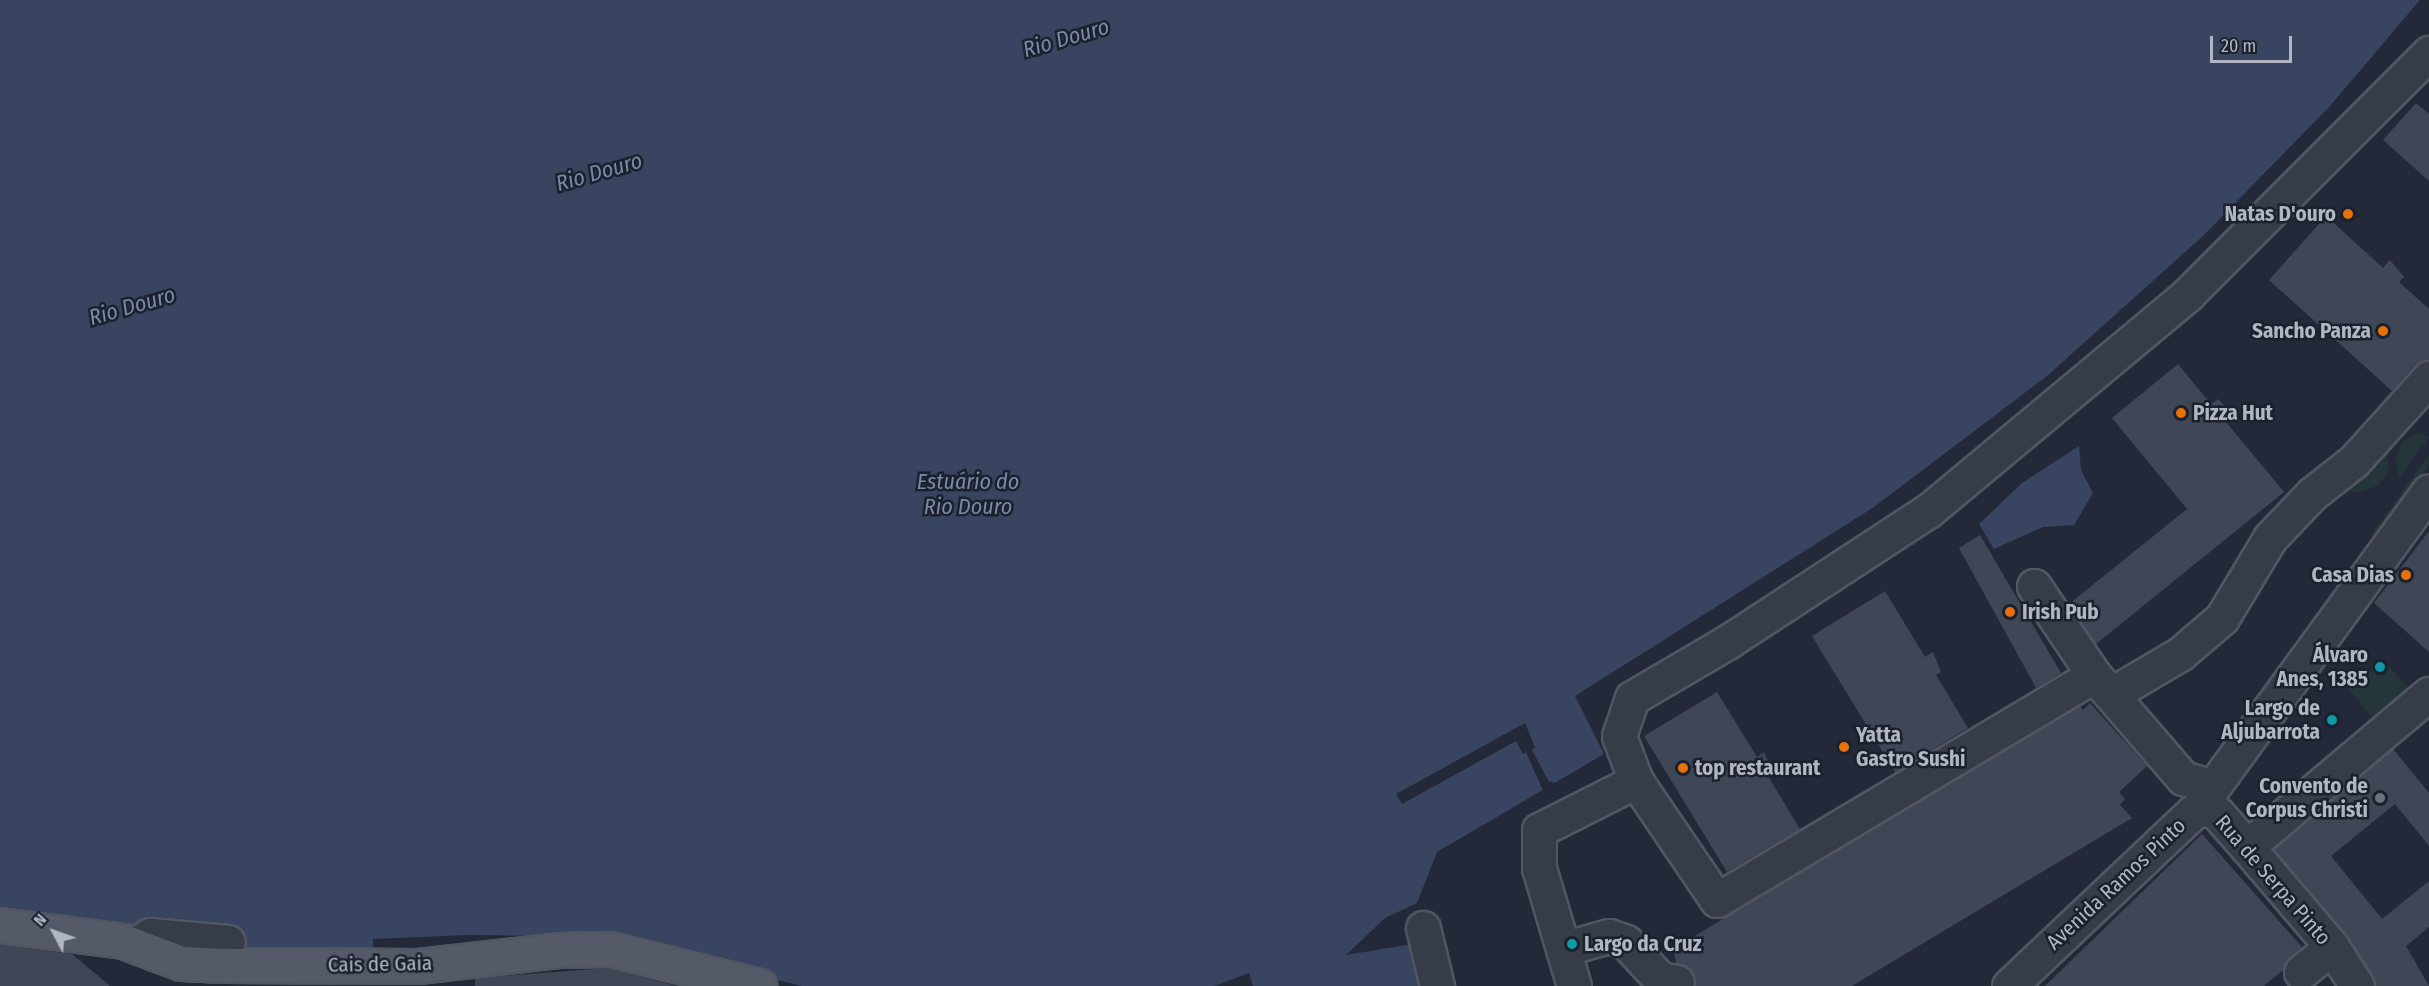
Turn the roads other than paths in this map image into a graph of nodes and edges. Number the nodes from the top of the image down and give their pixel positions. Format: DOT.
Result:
graph roads {
  1 [pos="2429,53"];
  2 [pos="2429,378"];
  3 [pos="2429,491"];
  4 [pos="2034,586"];
  5 [pos="2103,685"];
  6 [pos="2429,694"];
  7 [pos="1636,781"];
  8 [pos="2209,798"];
  9 [pos="2247,847"];
  10 [pos="0,925"];
  11 [pos="1423,928"];
  12 [pos="2331,947"];
  13 [pos="228,964"];
  14 [pos="1569,968"];
  15 [pos="2292,980"];
  16 [pos="1677,982"];
  17 [pos="760,986"];
  18 [pos="1437,986"];
  19 [pos="1636,986"];
  20 [pos="2009,986"];
  21 [pos="2357,986"];
  1 -- 7 [label="street"];
  2 -- 5 [label="street"];
  3 -- 8 [label="street, Avenida Ramos Pinto"];
  4 -- 5 [label="street"];
  5 -- 7 [label="street"];
  5 -- 8 [label="street"];
  6 -- 9 [label="street"];
  7 -- 14 [label="street"];
  8 -- 9 [label="street, Rua de Serpa Pinto"];
  8 -- 20 [label="street, Avenida Ramos Pinto"];
  9 -- 12 [label="street, Rua de Serpa Pinto"];
  10 -- 13 [label="main road, Cais de Gaia"];
  11 -- 18 [label="street"];
  12 -- 15 [label="street"];
  12 -- 21 [label="street, Rua de Serpa Pinto"];
  13 -- 17 [label="main road, Cais de Gaia"];
  14 -- 16 [label="street"];
  14 -- 19 [label="street"];
}
